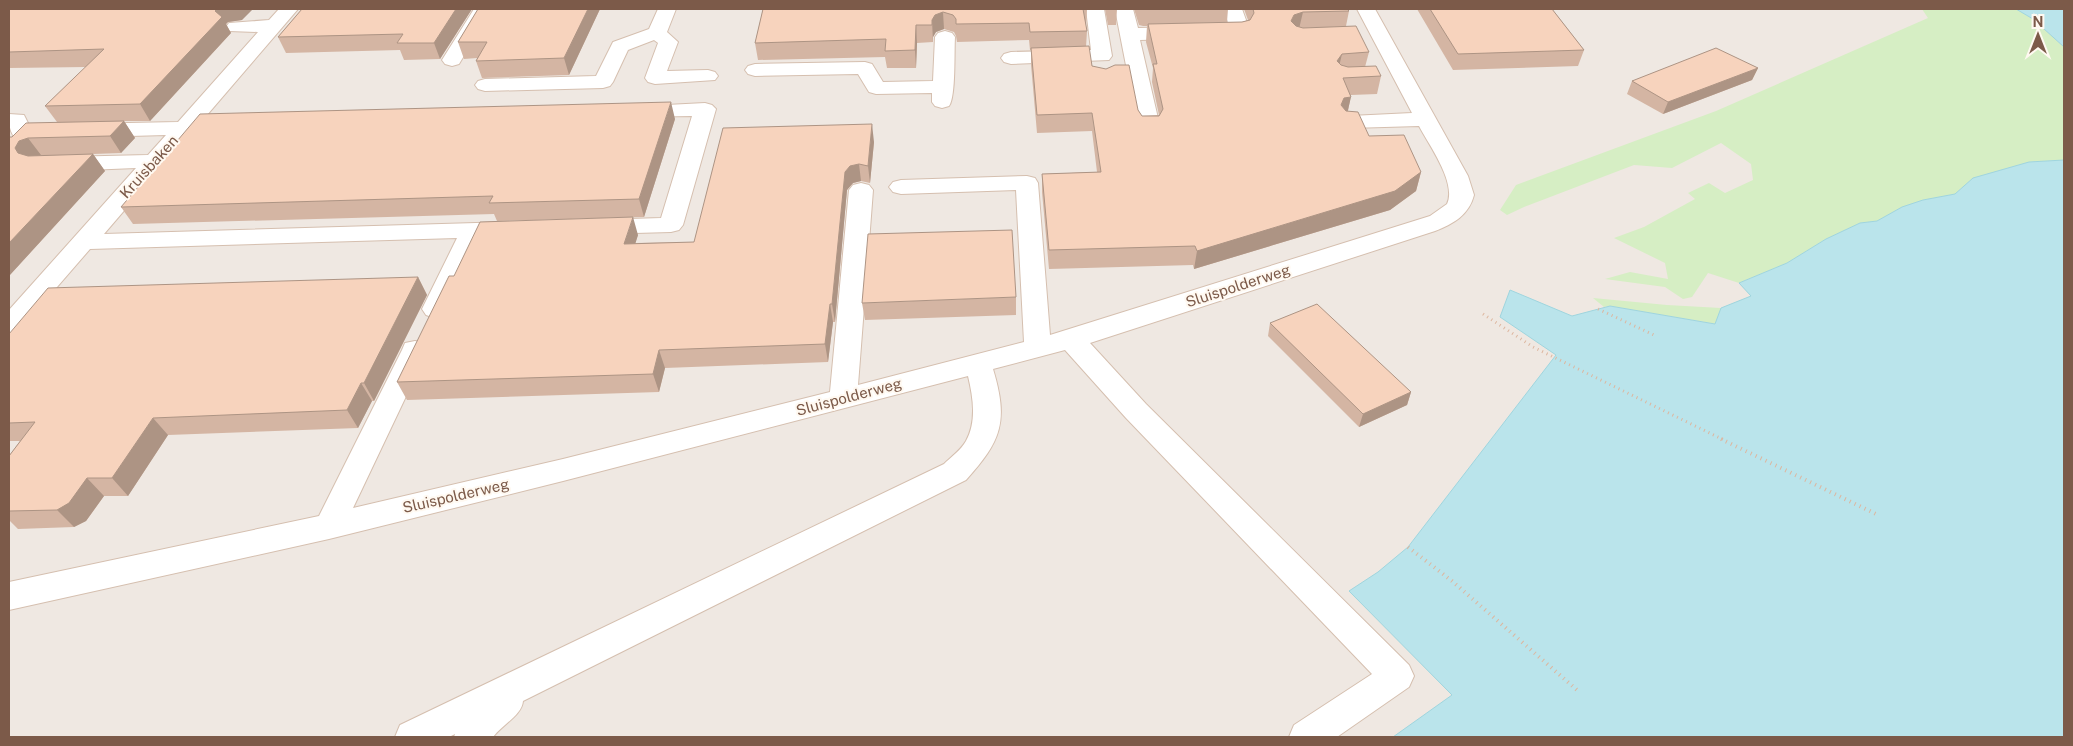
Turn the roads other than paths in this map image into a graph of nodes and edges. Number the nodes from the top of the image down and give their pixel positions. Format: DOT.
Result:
graph roads {
  1 [pos="290,9"];
  2 [pos="483,9"];
  3 [pos="667,9"];
  4 [pos="1095,9"];
  5 [pos="1124,9"];
  6 [pos="1233,9"];
  7 [pos="274,26"];
  8 [pos="1370,26"];
  9 [pos="236,27"];
  10 [pos="657,32"];
  11 [pos="1130,34"];
  12 [pos="945,37"];
  13 [pos="1011,58"];
  14 [pos="452,60"];
  15 [pos="755,70"];
  16 [pos="708,76"];
  17 [pos="485,85"];
  18 [pos="615,111"];
  19 [pos="1427,119"];
  20 [pos="9,120"];
  21 [pos="248,121"];
  22 [pos="1350,122"];
  23 [pos="1149,127"];
  24 [pos="181,131"];
  25 [pos="9,146"];
  26 [pos="155,161"];
  27 [pos="41,164"];
  28 [pos="901,187"];
  29 [pos="861,190"];
  30 [pos="582,227"];
  31 [pos="532,229"];
  32 [pos="473,230"];
  33 [pos="83,242"];
  34 [pos="9,326"];
  35 [pos="1070,339"];
  36 [pos="1038,347"];
  37 [pos="978,363"];
  38 [pos="843,399"];
  39 [pos="328,526"];
  40 [pos="9,596"];
  41 [pos="539,676"];
  42 [pos="413,737"];
  43 [pos="472,737"];
  44 [pos="1307,737"];
  1 -- 7 [label="street, Kruisbaken"];
  2 -- 14 [label="street"];
  3 -- 10 [label="street"];
  4 -- 13 [label="street"];
  5 -- 11 [label="street"];
  6 -- 11 [label="street"];
  7 -- 9 [label="street"];
  7 -- 24 [label="street, Kruisbaken"];
  8 -- 19 [label="street, Sluispolderweg"];
  10 -- 16 [label="street"];
  10 -- 17 [label="street"];
  11 -- 23 [label="street"];
  12 -- 15 [label="street"];
  18 -- 30 [label="street"];
  19 -- 22 [label="street"];
  19 -- 35 [label="street, Sluispolderweg"];
  20 -- 24 [label="street"];
  21 -- 24 [label="street"];
  24 -- 25 [label="street"];
  24 -- 26 [label="street, Kruisbaken"];
  26 -- 27 [label="street"];
  26 -- 33 [label="street, Kruisbaken"];
  28 -- 36 [label="street"];
  29 -- 38 [label="street"];
  31 -- 32 [label="street"];
  32 -- 33 [label="street"];
  32 -- 39 [label="street"];
  33 -- 34 [label="street, Kruisbaken"];
  35 -- 36 [label="street, Sluispolderweg"];
  35 -- 44 [label="street"];
  36 -- 37 [label="street, Sluispolderweg"];
  37 -- 38 [label="street, Sluispolderweg"];
  37 -- 41 [label="street"];
  38 -- 39 [label="street, Sluispolderweg"];
  39 -- 40 [label="street, Sluispolderweg"];
  41 -- 42 [label="street"];
  41 -- 43 [label="street"];
}
